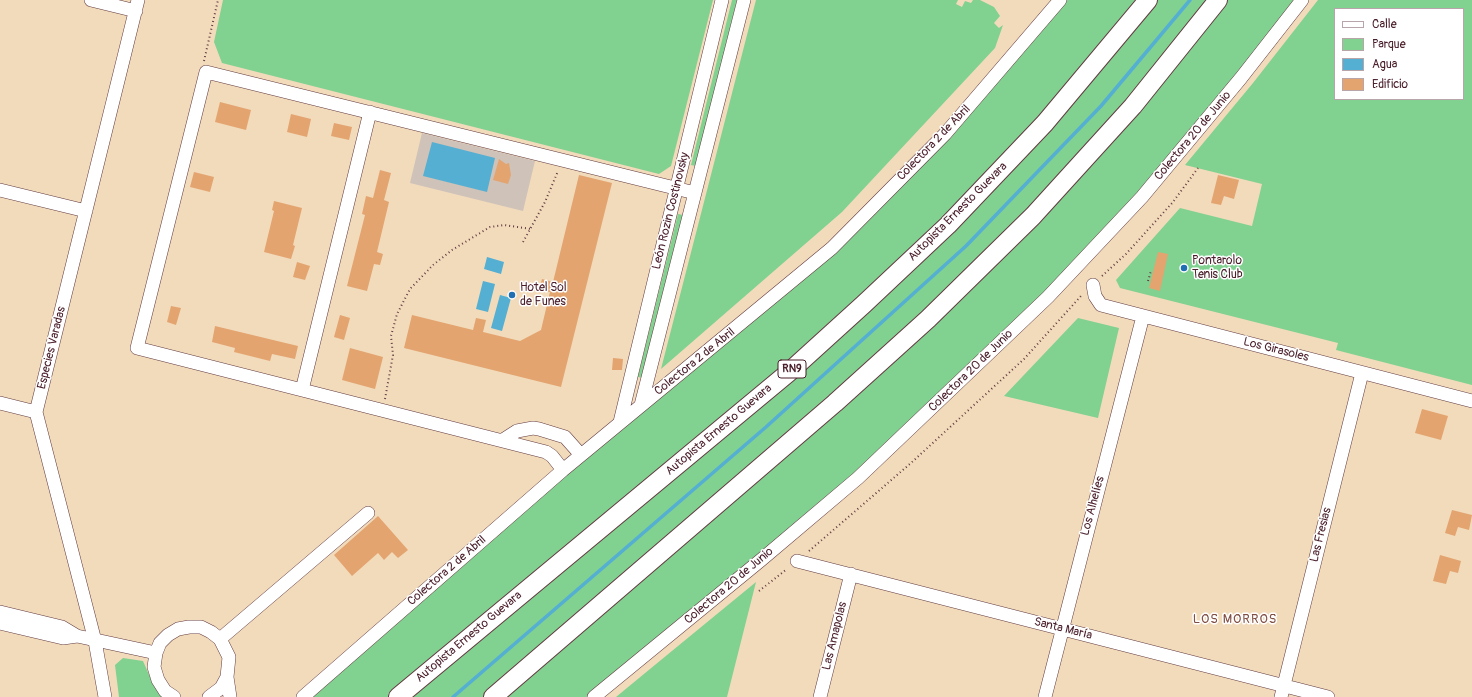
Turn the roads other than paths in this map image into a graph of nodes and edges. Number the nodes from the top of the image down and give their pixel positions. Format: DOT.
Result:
graph roads {
  1 [pos="91,0"];
  2 [pos="722,0"];
  3 [pos="744,0"];
  4 [pos="1060,0"];
  5 [pos="1148,0"];
  6 [pos="1218,0"];
  7 [pos="1302,0"];
  8 [pos="137,6"];
  9 [pos="370,112"];
  10 [pos="677,188"];
  11 [pos="0,190"];
  12 [pos="695,193"];
  13 [pos="86,211"];
  14 [pos="1093,285"];
  15 [pos="1143,316"];
  16 [pos="1362,373"];
  17 [pos="302,390"];
  18 [pos="1472,401"];
  19 [pos="0,403"];
  20 [pos="641,405"];
  21 [pos="36,412"];
  22 [pos="620,422"];
  23 [pos="503,440"];
  24 [pos="581,455"];
  25 [pos="563,470"];
  26 [pos="368,513"];
  27 [pos="797,560"];
  28 [pos="851,574"];
  29 [pos="0,612"];
  30 [pos="0,623"];
  31 [pos="1061,628"];
  32 [pos="77,636"];
  33 [pos="220,639"];
  34 [pos="94,641"];
  35 [pos="156,653"];
  36 [pos="227,677"];
  37 [pos="1282,691"];
  38 [pos="105,697"];
  39 [pos="174,697"];
  40 [pos="209,697"];
  41 [pos="230,697"];
  42 [pos="303,697"];
  43 [pos="398,697"];
  44 [pos="493,697"];
  45 [pos="594,697"];
  46 [pos="820,697"];
  47 [pos="1045,697"];
  48 [pos="1328,697"];
  1 -- 8 [label="street"];
  2 -- 10 [label="street, León Rozin Costinovsky"];
  3 -- 12 [label="street, León Rozin Costinovsky"];
  4 -- 20 [label="street, Colectora 2 de Abril"];
  5 -- 43 [label="highway, Autopista Ernesto Guevara / RN9"];
  6 -- 44 [label="highway"];
  7 -- 45 [label="street, Colectora 20 de Junio"];
  8 -- 13 [label="street, Especies Varadas"];
  9 -- 10 [label="street"];
  9 -- 17 [label="street"];
  9 -- 17 [label="street"];
  10 -- 12 [label="street"];
  10 -- 22 [label="street, León Rozin Costinovsky"];
  11 -- 13 [label="street"];
  12 -- 20 [label="street, León Rozin Costinovsky"];
  13 -- 21 [label="street, Especies Varadas"];
  14 -- 15 [label="street, Los Girasoles"];
  15 -- 16 [label="street, Los Girasoles"];
  15 -- 31 [label="street, Los Alhelíes"];
  16 -- 18 [label="street, Los Girasoles"];
  16 -- 37 [label="street, Las Fresias"];
  17 -- 23 [label="street"];
  19 -- 21 [label="street"];
  20 -- 22 [label="street, Colectora 2 de Abril"];
  21 -- 34 [label="street, Especies Varadas"];
  22 -- 24 [label="street, Colectora 2 de Abril"];
  23 -- 24 [label="street"];
  23 -- 25 [label="street"];
  24 -- 25 [label="street, Colectora 2 de Abril"];
  25 -- 42 [label="street, Colectora 2 de Abril"];
  26 -- 33 [label="street"];
  27 -- 28 [label="street, Santa María"];
  28 -- 31 [label="street, Santa María"];
  28 -- 46 [label="street, Las Amapolas"];
  29 -- 32 [label="street"];
  30 -- 32 [label="street"];
  31 -- 37 [label="street, Santa María"];
  31 -- 47 [label="street, Los Alhelíes"];
  32 -- 34 [label="street"];
  33 -- 35 [label="street"];
  33 -- 36 [label="street"];
  34 -- 35 [label="street"];
  34 -- 38 [label="street, Especies Varadas"];
  35 -- 39 [label="street"];
  36 -- 40 [label="street"];
  36 -- 41 [label="street"];
  37 -- 48 [label="street, Santa María"];
}
